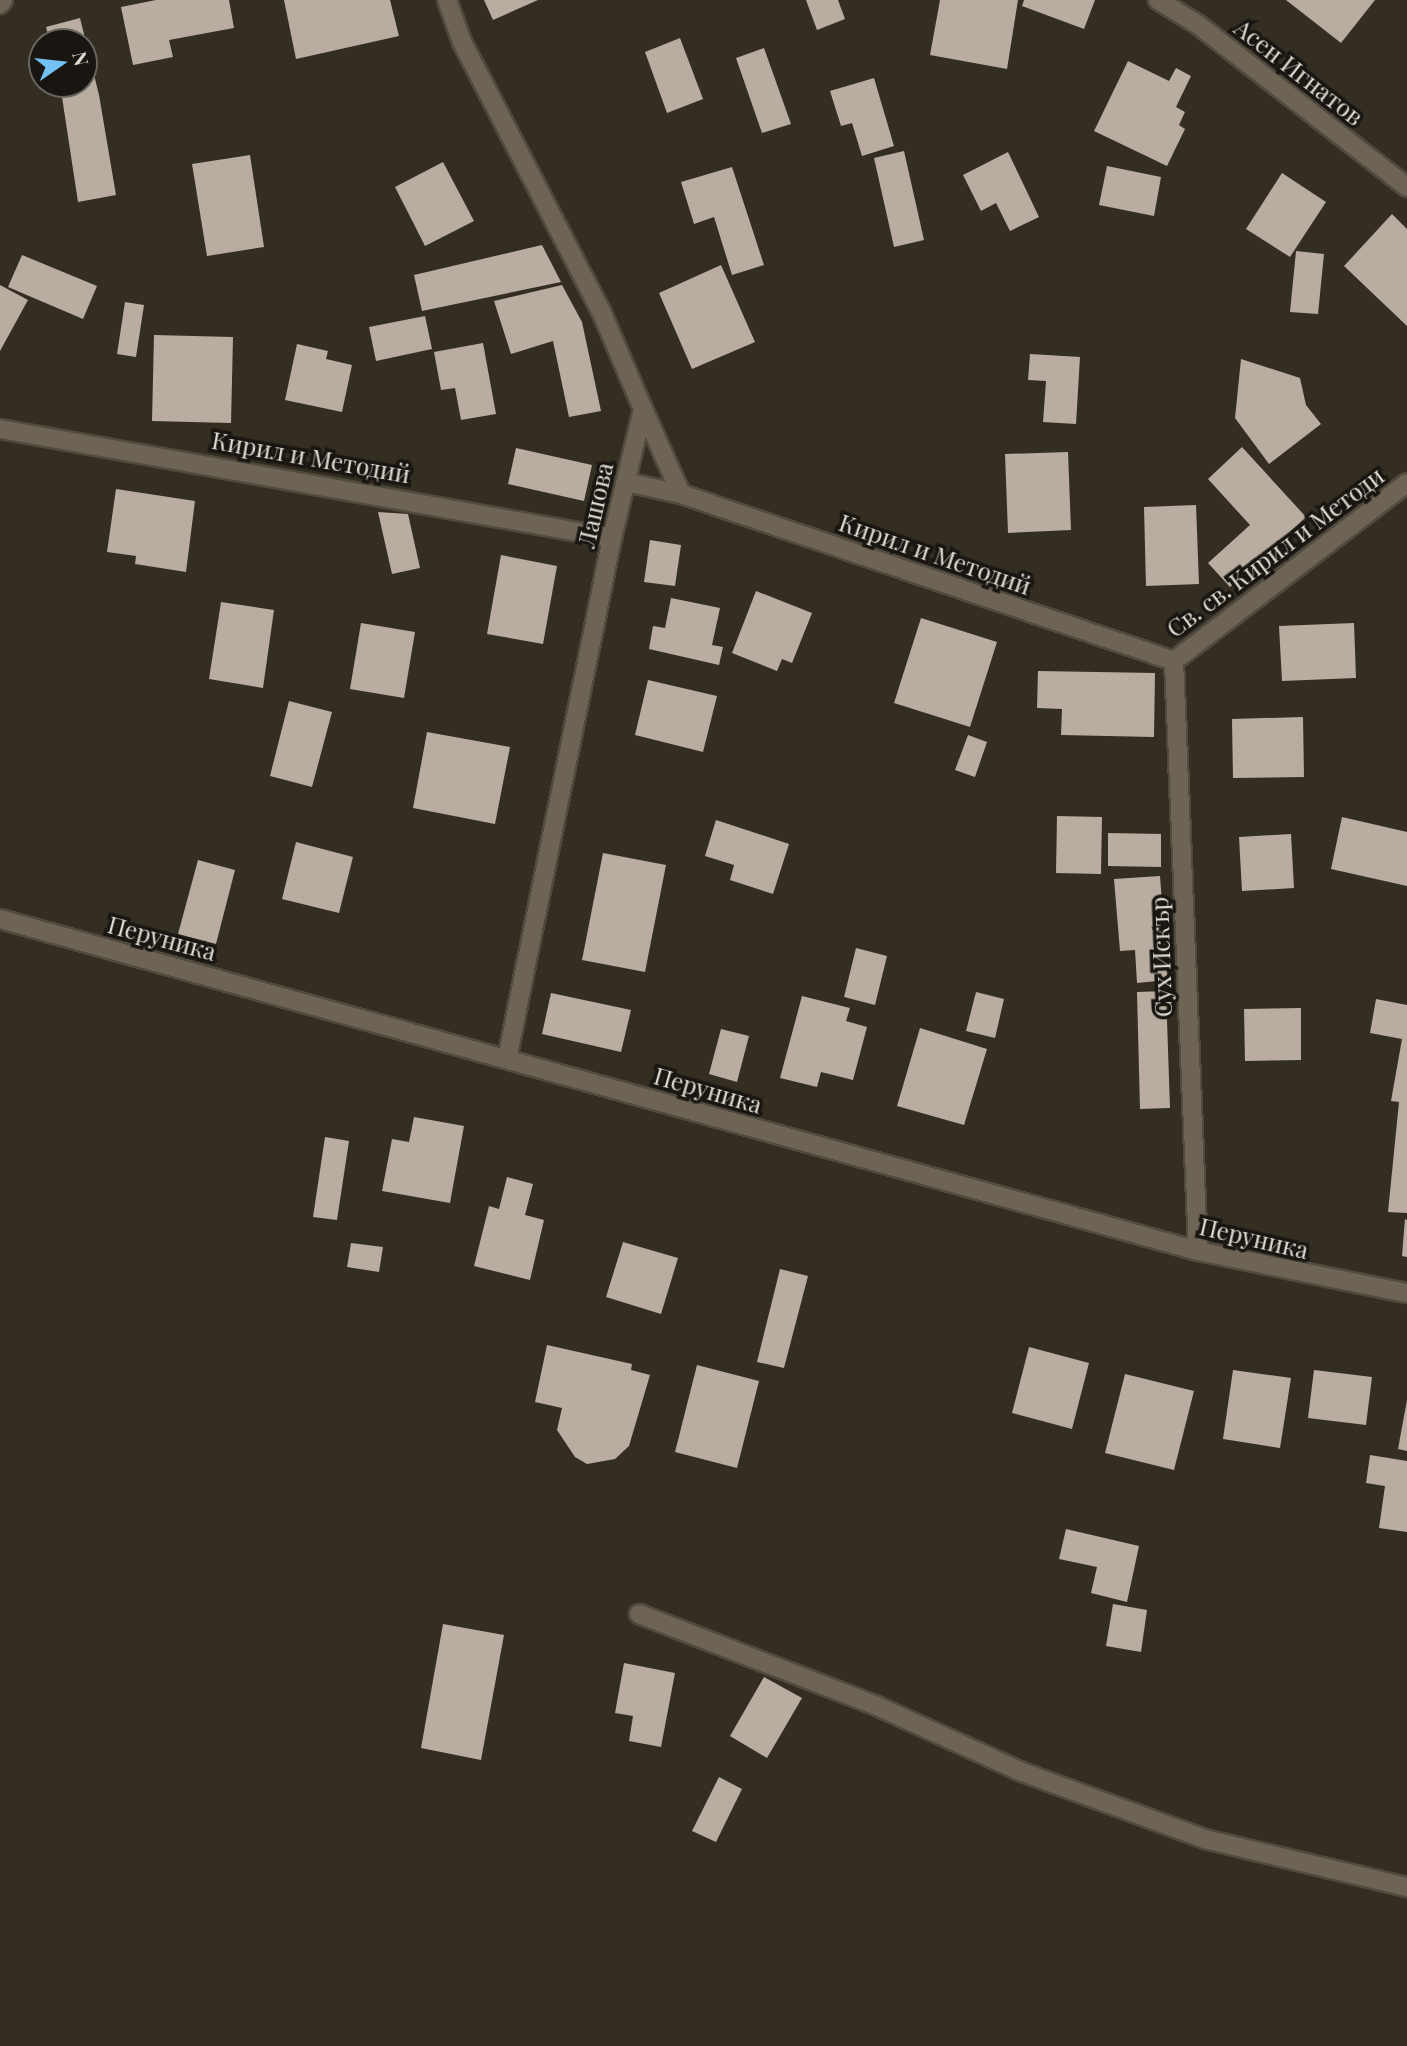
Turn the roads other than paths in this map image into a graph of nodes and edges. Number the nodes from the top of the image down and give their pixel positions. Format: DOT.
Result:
graph roads {
  1 [pos="447,0"];
  2 [pos="1158,0"];
  3 [pos="1407,187"];
  4 [pos="643,409"];
  5 [pos="0,429"];
  6 [pos="626,482"];
  7 [pos="1407,483"];
  8 [pos="681,494"];
  9 [pos="612,538"];
  10 [pos="1174,661"];
  11 [pos="0,919"];
  12 [pos="507,1059"];
  13 [pos="1198,1251"];
  14 [pos="1407,1293"];
  15 [pos="639,1614"];
  16 [pos="1407,1887"];
  1 -- 4 [label="street"];
  2 -- 3 [label="street, Асен Игнатов"];
  4 -- 6 [label="street, Лашова"];
  4 -- 8 [label="street"];
  5 -- 9 [label="street, Кирил и Методий"];
  6 -- 8 [label="street, Кирил и Методий"];
  6 -- 9 [label="street, Лашова"];
  7 -- 10 [label="street, Св. св. Кирил и Методи"];
  8 -- 10 [label="street, Кирил и Методий"];
  9 -- 12 [label="street, Лашова"];
  10 -- 13 [label="street, Сух Искър"];
  11 -- 12 [label="street, Перуника"];
  12 -- 13 [label="street, Перуника"];
  13 -- 14 [label="street, Перуника"];
  15 -- 16 [label="street"];
}
